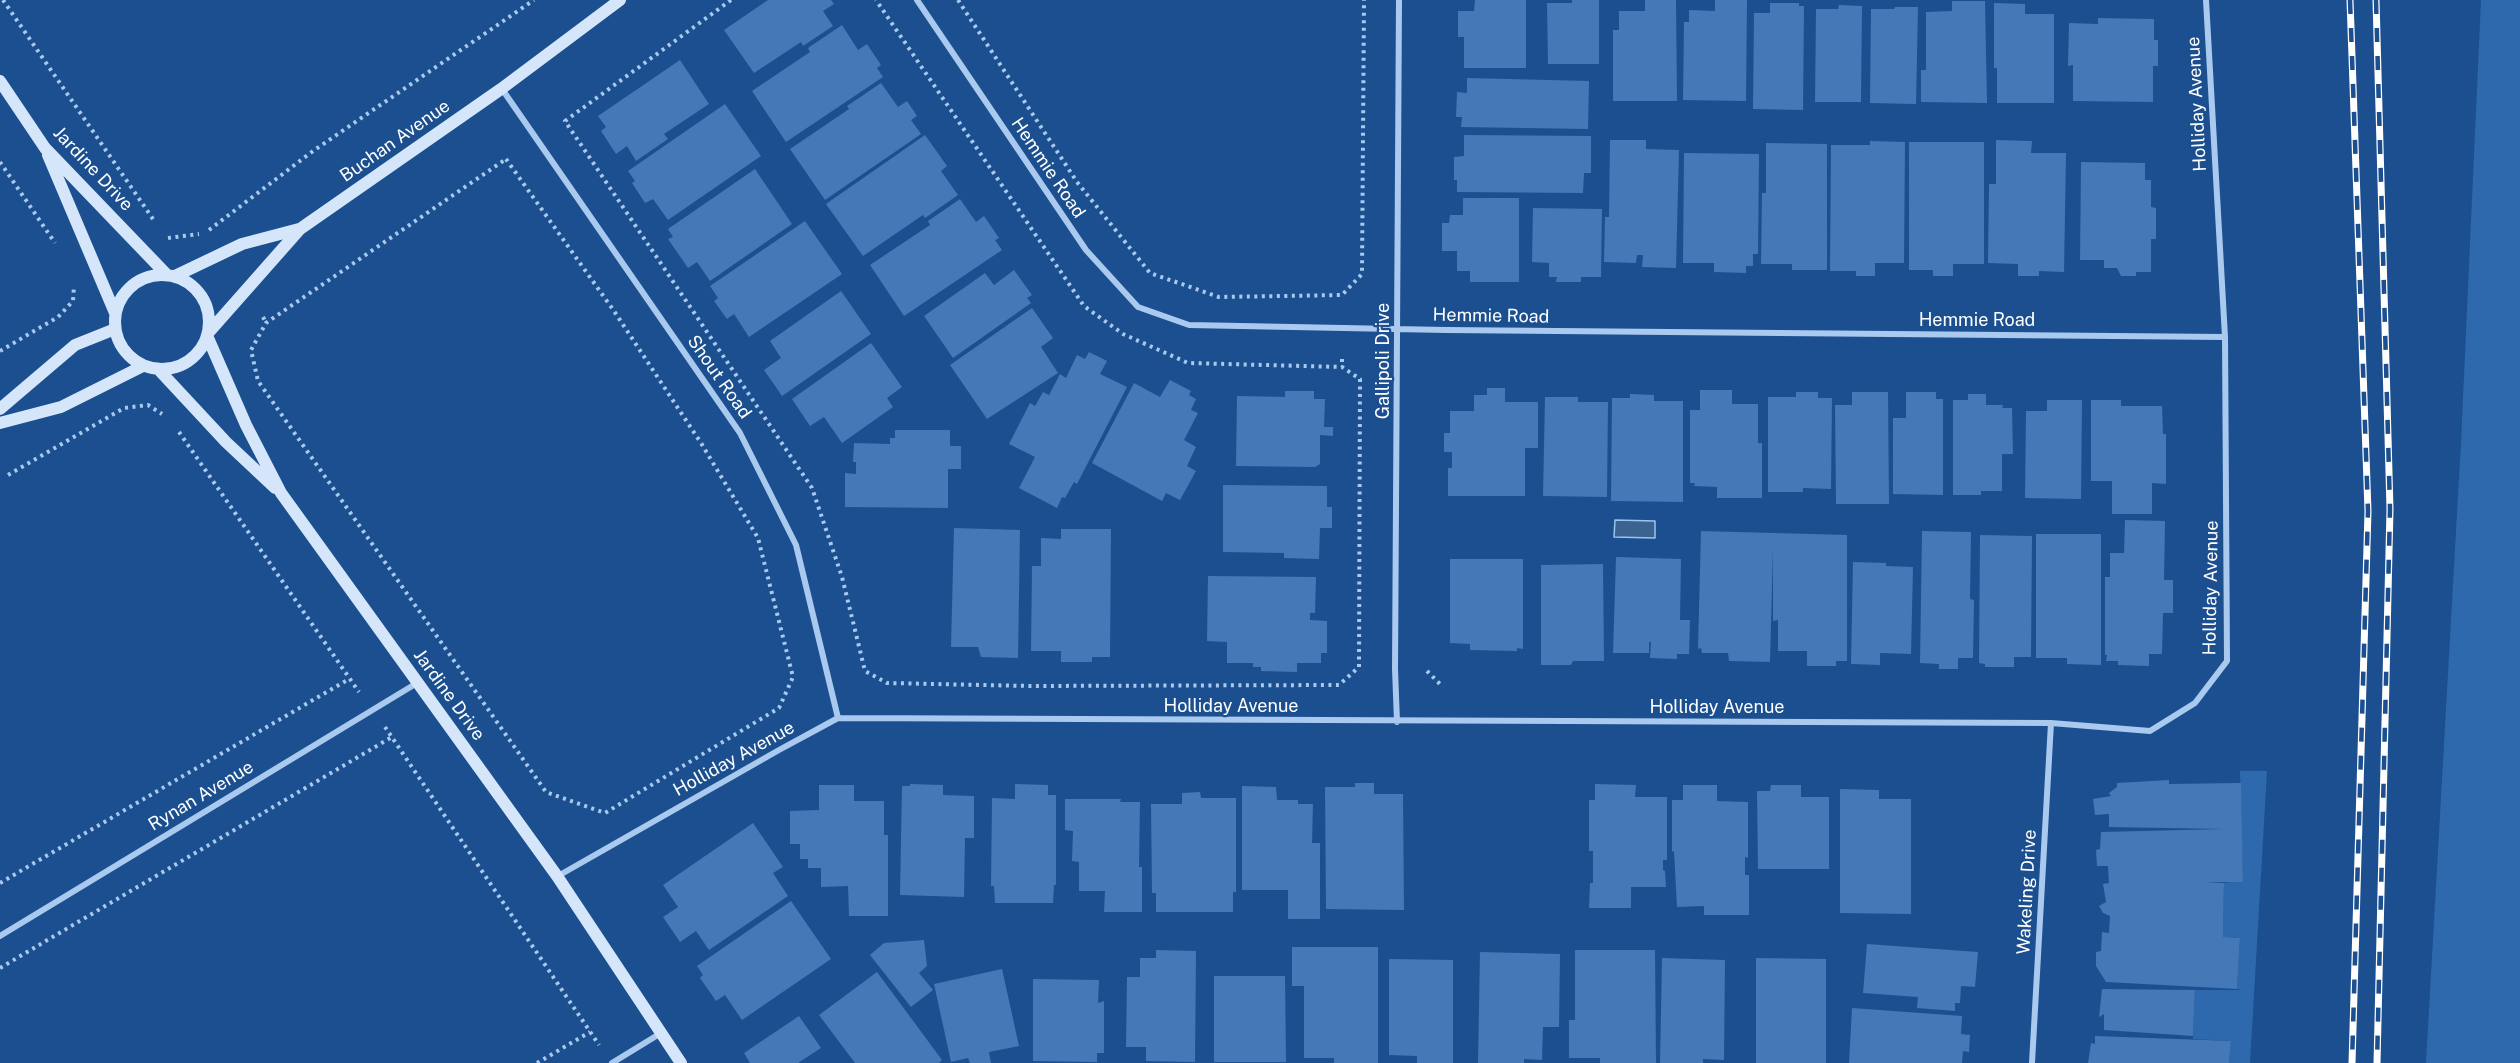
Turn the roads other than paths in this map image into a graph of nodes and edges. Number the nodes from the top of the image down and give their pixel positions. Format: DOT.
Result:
graph roads {
  1 [pos="620,0"];
  2 [pos="916,0"];
  3 [pos="1400,0"];
  4 [pos="2206,0"];
  5 [pos="0,81"];
  6 [pos="501,89"];
  7 [pos="45,148"];
  8 [pos="300,229"];
  9 [pos="171,276"];
  10 [pos="116,314"];
  11 [pos="115,329"];
  12 [pos="1398,330"];
  13 [pos="208,335"];
  14 [pos="2225,337"];
  15 [pos="144,366"];
  16 [pos="159,370"];
  17 [pos="0,409"];
  18 [pos="0,423"];
  19 [pos="283,495"];
  20 [pos="418,683"];
  21 [pos="838,718"];
  22 [pos="1397,722"];
  23 [pos="2051,723"];
  24 [pos="557,876"];
  25 [pos="0,936"];
  26 [pos="661,1033"];
  27 [pos="612,1063"];
  28 [pos="681,1063"];
  29 [pos="2032,1063"];
  1 -- 6 [label="street, Buchan Avenue"];
  2 -- 12 [label="street, Hemmie Road"];
  3 -- 12 [label="street, Gallipoli Drive"];
  4 -- 14 [label="street, Holliday Avenue"];
  5 -- 7 [label="street, Jardine Drive"];
  6 -- 8 [label="street, Buchan Avenue"];
  6 -- 21 [label="street, Shout Road"];
  7 -- 9 [label="street, Jardine Drive"];
  7 -- 10 [label="street"];
  8 -- 9 [label="street"];
  8 -- 13 [label="street, Buchan Avenue"];
  9 -- 10 [label="street"];
  9 -- 13 [label="street"];
  10 -- 11 [label="street"];
  11 -- 15 [label="street"];
  11 -- 17 [label="street"];
  12 -- 14 [label="street, Hemmie Road"];
  12 -- 22 [label="street, Gallipoli Drive"];
  13 -- 16 [label="street"];
  13 -- 19 [label="street, Jardine Drive"];
  14 -- 23 [label="street, Holliday Avenue"];
  15 -- 16 [label="street"];
  15 -- 18 [label="street"];
  16 -- 19 [label="street"];
  19 -- 20 [label="street, Jardine Drive"];
  20 -- 24 [label="street, Jardine Drive"];
  20 -- 25 [label="street, Rynan Avenue"];
  21 -- 22 [label="street, Holliday Avenue"];
  21 -- 24 [label="street, Holliday Avenue"];
  22 -- 23 [label="street, Holliday Avenue"];
  23 -- 29 [label="street, Wakeling Drive"];
  24 -- 26 [label="street, Jardine Drive"];
  26 -- 27 [label="street"];
  26 -- 28 [label="street, Jardine Drive"];
}
